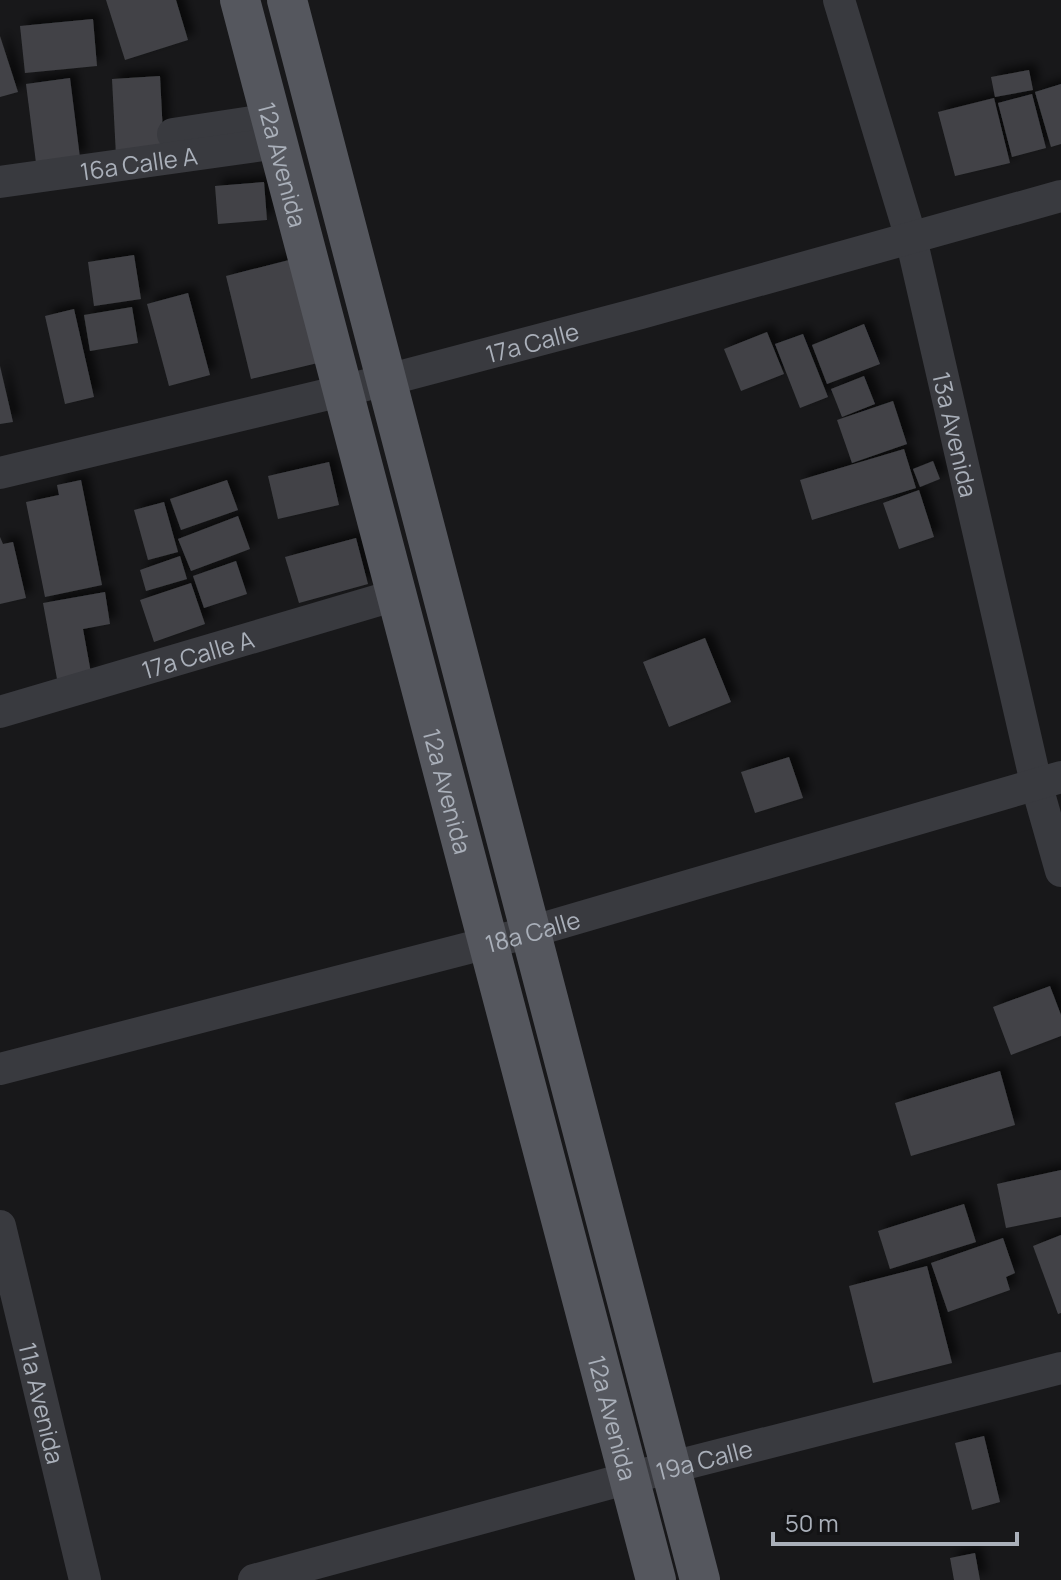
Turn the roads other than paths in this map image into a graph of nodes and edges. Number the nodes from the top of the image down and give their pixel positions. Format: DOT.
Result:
graph roads {
  1 [pos="240,0"];
  2 [pos="287,0"];
  3 [pos="839,0"];
  4 [pos="275,131"];
  5 [pos="173,134"];
  6 [pos="0,182"];
  7 [pos="1061,196"];
  8 [pos="911,238"];
  9 [pos="387,380"];
  10 [pos="342,390"];
  11 [pos="0,473"];
  12 [pos="396,595"];
  13 [pos="0,712"];
  14 [pos="1048,780"];
  15 [pos="1061,871"];
  16 [pos="530,932"];
  17 [pos="488,943"];
  18 [pos="0,1069"];
  19 [pos="0,1226"];
  20 [pos="1061,1368"];
  21 [pos="670,1467"];
  22 [pos="629,1478"];
  23 [pos="85,1580"];
  24 [pos="254,1580"];
  25 [pos="656,1580"];
  26 [pos="700,1580"];
  1 -- 4 [label="main road, 12a Avenida"];
  2 -- 9 [label="main road, 12a Avenida"];
  3 -- 8 [label="street, 13a Avenida"];
  4 -- 5 [label="street"];
  4 -- 6 [label="street, 16a Calle A"];
  4 -- 10 [label="main road, 12a Avenida"];
  7 -- 8 [label="street, 17a Calle"];
  8 -- 9 [label="street, 17a Calle"];
  8 -- 14 [label="street, 13a Avenida"];
  9 -- 10 [label="street, 17a Calle"];
  9 -- 16 [label="main road, 12a Avenida"];
  10 -- 11 [label="street, 17a Calle"];
  10 -- 12 [label="main road, 12a Avenida"];
  12 -- 13 [label="street, 17a Calle A"];
  12 -- 17 [label="main road, 12a Avenida"];
  14 -- 15 [label="street, 13a Avenida"];
  14 -- 16 [label="street, 18a Calle"];
  16 -- 17 [label="street, 18a Calle"];
  16 -- 21 [label="main road, 12a Avenida"];
  17 -- 18 [label="street, 18a Calle"];
  17 -- 22 [label="main road, 12a Avenida"];
  19 -- 23 [label="street, 11a Avenida"];
  20 -- 21 [label="street, 19a Calle"];
  21 -- 22 [label="street, 19a Calle"];
  21 -- 26 [label="main road, 12a Avenida"];
  22 -- 24 [label="street, 19a Calle"];
  22 -- 25 [label="main road, 12a Avenida"];
}
